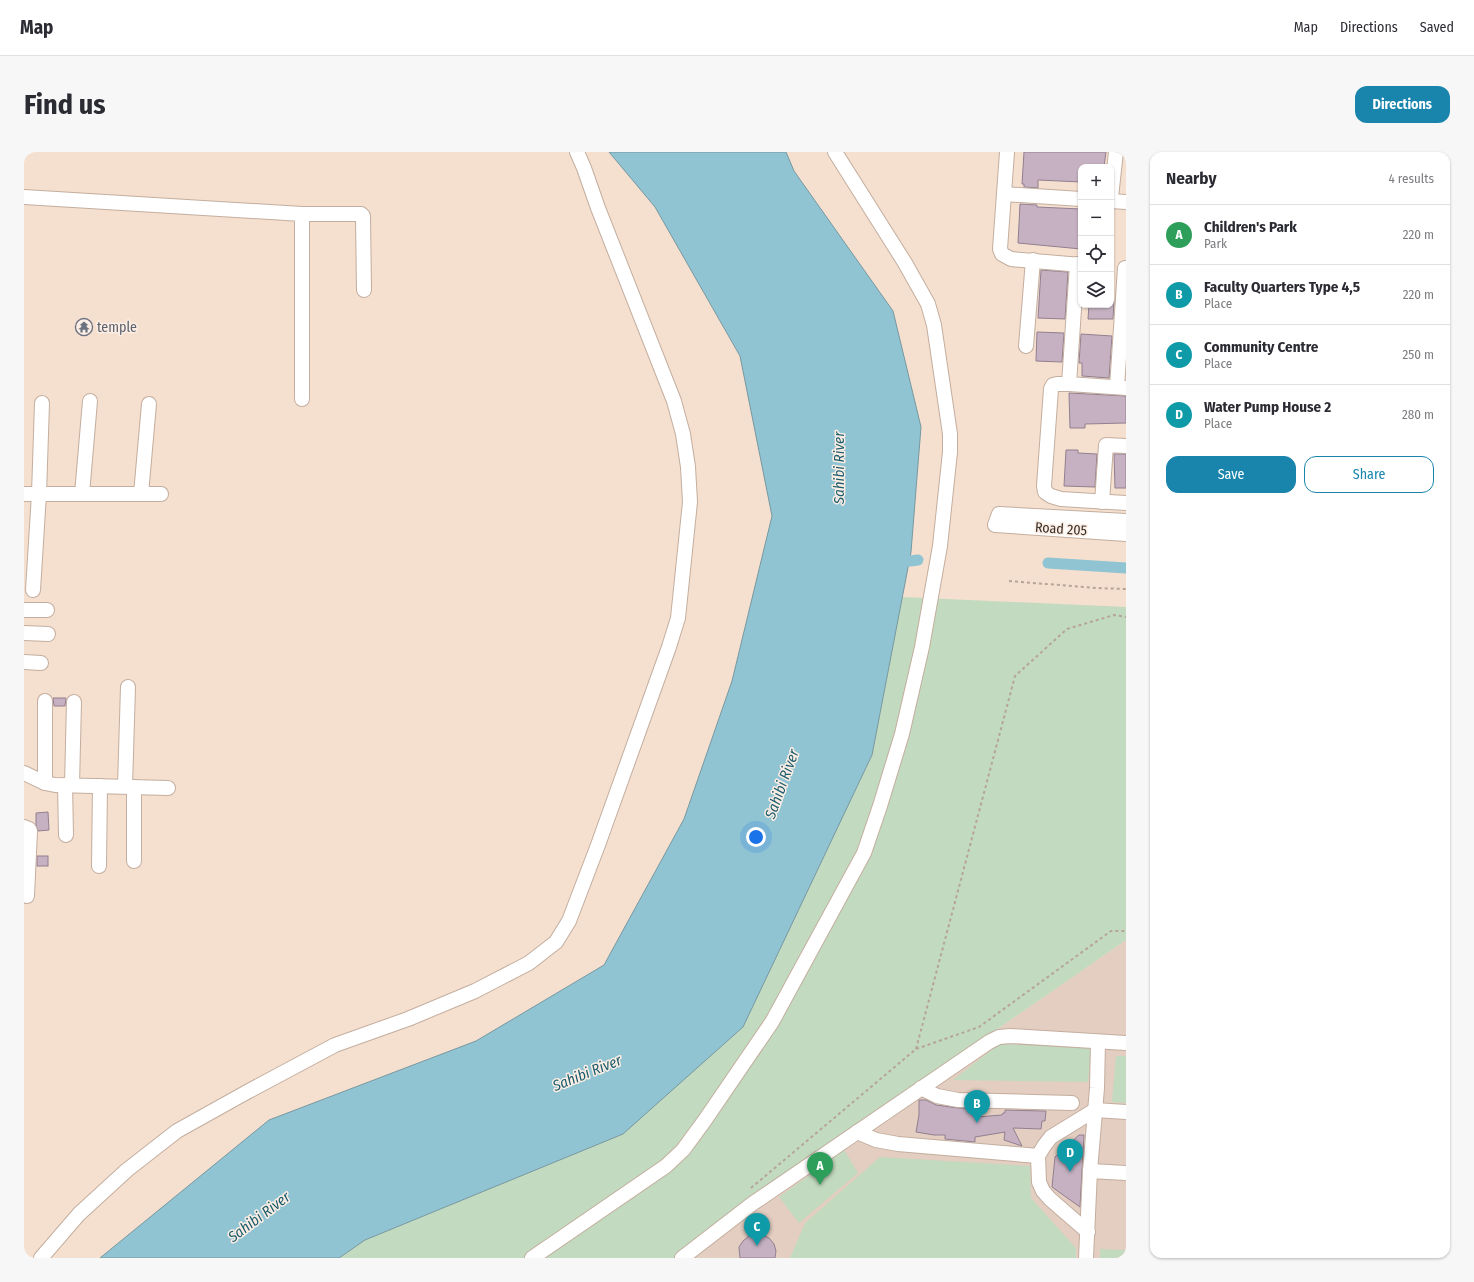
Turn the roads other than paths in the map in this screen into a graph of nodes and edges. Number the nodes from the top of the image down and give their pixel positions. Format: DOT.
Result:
graph roads {
  1 [pos="577,152"];
  2 [pos="835,152"];
  3 [pos="1007,152"];
  4 [pos="1116,152"];
  5 [pos="1114,170"];
  6 [pos="1004,194"];
  7 [pos="24,197"];
  8 [pos="1078,199"];
  9 [pos="1114,201"];
  10 [pos="1126,202"];
  11 [pos="302,214"];
  12 [pos="1033,260"];
  13 [pos="1078,265"];
  14 [pos="1121,268"];
  15 [pos="1078,272"];
  16 [pos="364,290"];
  17 [pos="1026,346"];
  18 [pos="1069,384"];
  19 [pos="1121,388"];
  20 [pos="302,399"];
  21 [pos="90,401"];
  22 [pos="42,403"];
  23 [pos="149,404"];
  24 [pos="1126,446"];
  25 [pos="24,494"];
  26 [pos="39,494"];
  27 [pos="82,494"];
  28 [pos="141,494"];
  29 [pos="161,494"];
  30 [pos="1102,502"];
  31 [pos="1126,503"];
  32 [pos="1126,522"];
  33 [pos="1126,534"];
  34 [pos="33,590"];
  35 [pos="24,610"];
  36 [pos="47,610"];
  37 [pos="24,634"];
  38 [pos="48,634"];
  39 [pos="24,662"];
  40 [pos="41,663"];
  41 [pos="128,687"];
  42 [pos="45,701"];
  43 [pos="74,702"];
  44 [pos="24,772"];
  45 [pos="45,783"];
  46 [pos="69,785"];
  47 [pos="100,786"];
  48 [pos="129,786"];
  49 [pos="168,788"];
  50 [pos="24,827"];
  51 [pos="66,835"];
  52 [pos="134,861"];
  53 [pos="99,866"];
  54 [pos="27,896"];
  55 [pos="1098,1042"];
  56 [pos="1126,1043"];
  57 [pos="921,1088"];
  58 [pos="1072,1103"];
  59 [pos="1095,1110"];
  60 [pos="1126,1112"];
  61 [pos="857,1132"];
  62 [pos="1038,1156"];
  63 [pos="1090,1171"];
  64 [pos="1126,1173"];
  65 [pos="1088,1232"];
  66 [pos="41,1258"];
  67 [pos="532,1258"];
  68 [pos="682,1258"];
  69 [pos="1086,1258"];
  1 -- 66 [label="street"];
  2 -- 67 [label="street"];
  3 -- 6 [label="street"];
  4 -- 5 [label="street"];
  6 -- 8 [label="street"];
  6 -- 12 [label="street"];
  7 -- 11 [label="street"];
  9 -- 10 [label="street"];
  11 -- 16 [label="street"];
  11 -- 20 [label="street"];
  12 -- 13 [label="street"];
  12 -- 17 [label="street"];
  14 -- 19 [label="street"];
  15 -- 18 [label="street"];
  18 -- 19 [label="street"];
  18 -- 30 [label="street"];
  21 -- 27 [label="street"];
  22 -- 26 [label="street"];
  23 -- 28 [label="street"];
  24 -- 30 [label="street"];
  25 -- 26 [label="street"];
  26 -- 27 [label="street"];
  26 -- 34 [label="street"];
  27 -- 28 [label="street"];
  28 -- 29 [label="street"];
  30 -- 31 [label="street"];
  32 -- 33 [label="street, Road 205"];
  35 -- 36 [label="street"];
  37 -- 38 [label="street"];
  39 -- 40 [label="street"];
  41 -- 48 [label="street"];
  42 -- 45 [label="street"];
  43 -- 46 [label="street"];
  44 -- 45 [label="street"];
  45 -- 46 [label="street"];
  46 -- 47 [label="street"];
  46 -- 51 [label="street"];
  47 -- 48 [label="street"];
  47 -- 53 [label="street"];
  48 -- 49 [label="street"];
  48 -- 52 [label="street"];
  50 -- 54 [label="street"];
  55 -- 56 [label="street"];
  55 -- 57 [label="street"];
  55 -- 59 [label="street"];
  57 -- 58 [label="street"];
  57 -- 61 [label="street"];
  59 -- 60 [label="street"];
  59 -- 62 [label="street"];
  59 -- 63 [label="street"];
  61 -- 62 [label="street"];
  61 -- 68 [label="street"];
  62 -- 65 [label="street"];
  63 -- 64 [label="street"];
  63 -- 65 [label="street"];
  65 -- 69 [label="street"];
}
